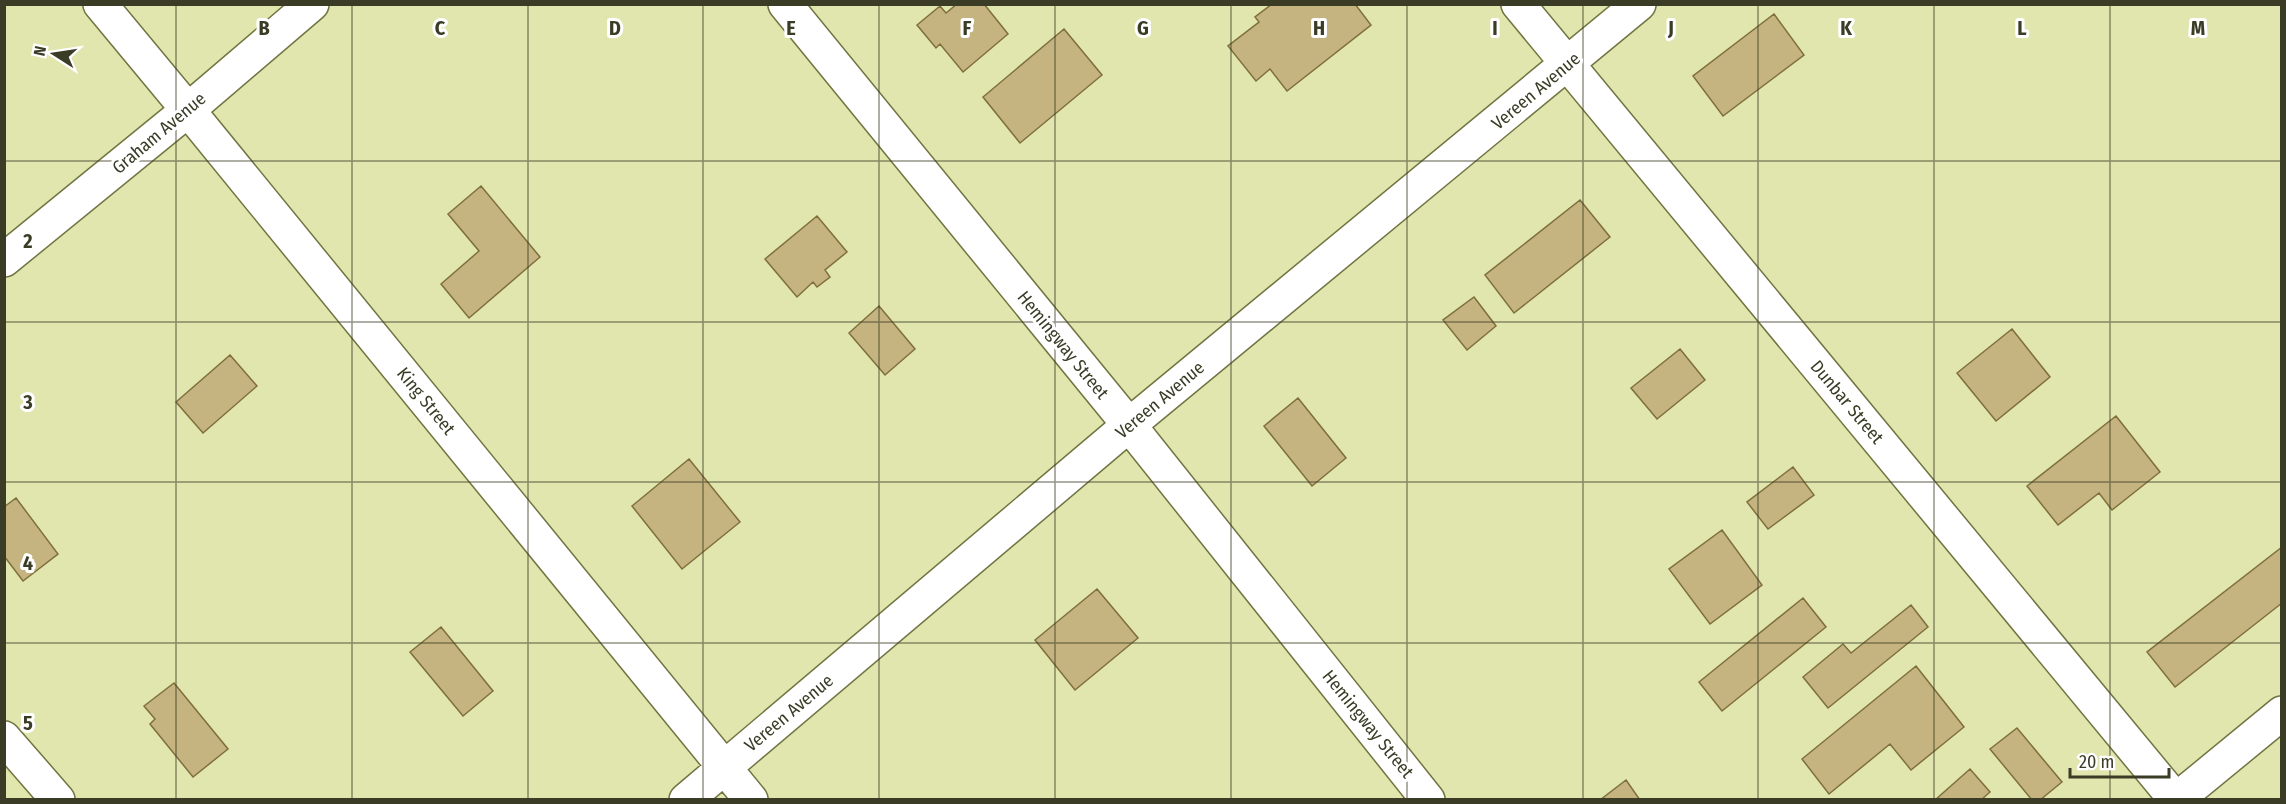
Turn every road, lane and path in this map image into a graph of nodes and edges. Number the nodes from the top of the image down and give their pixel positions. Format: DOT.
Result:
graph roads {
  1 [pos="100,4"];
  2 [pos="312,4"];
  3 [pos="785,4"];
  4 [pos="1518,4"];
  5 [pos="1639,4"];
  6 [pos="1567,65"];
  7 [pos="188,110"];
  8 [pos="4,260"];
  9 [pos="1129,425"];
  10 [pos="2282,713"];
  11 [pos="4,738"];
  12 [pos="725,767"];
  13 [pos="58,800"];
  14 [pos="686,800"];
  15 [pos="751,800"];
  16 [pos="1428,800"];
  17 [pos="2176,800"];
  1 -- 7 [label="street, King Street"];
  2 -- 7 [label="street, Graham Avenue"];
  3 -- 9 [label="street, Hemingway Street"];
  4 -- 6 [label="street, Dunbar Street"];
  5 -- 6 [label="street, Vereen Avenue"];
  6 -- 9 [label="street, Vereen Avenue"];
  6 -- 17 [label="street, Dunbar Street"];
  7 -- 8 [label="street, Graham Avenue"];
  7 -- 12 [label="street, King Street"];
  9 -- 12 [label="street, Vereen Avenue"];
  9 -- 16 [label="street, Hemingway Street"];
  10 -- 17 [label="street"];
  11 -- 13 [label="street"];
  12 -- 14 [label="street, Vereen Avenue"];
  12 -- 15 [label="street, King Street"];
}
